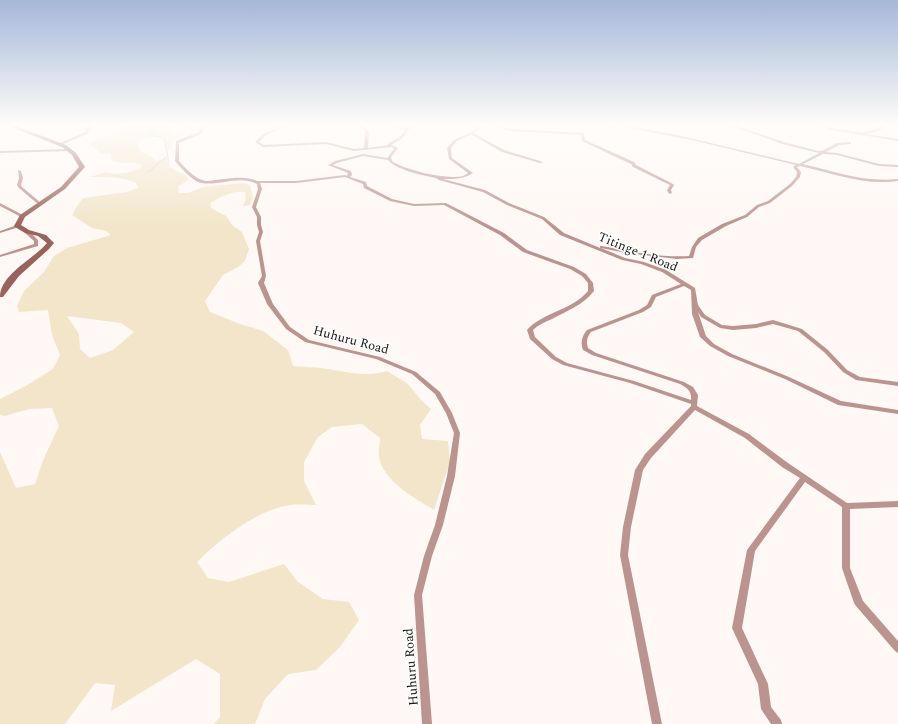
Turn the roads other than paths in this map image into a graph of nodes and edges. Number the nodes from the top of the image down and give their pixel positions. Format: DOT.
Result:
graph roads {
  1 [pos="76,159"];
  2 [pos="177,159"];
  3 [pos="348,159"];
  4 [pos="389,159"];
  5 [pos="451,159"];
  6 [pos="530,159"];
  7 [pos="623,159"];
  8 [pos="772,159"];
  9 [pos="810,159"];
  10 [pos="852,159"];
  11 [pos="541,162"];
  12 [pos="798,165"];
  13 [pos="898,166"];
  14 [pos="19,171"];
  15 [pos="348,177"];
  16 [pos="437,177"];
  17 [pos="898,180"];
  18 [pos="257,182"];
  19 [pos="670,193"];
  20 [pos="0,204"];
  21 [pos="40,204"];
  22 [pos="22,216"];
  23 [pos="17,226"];
  24 [pos="0,232"];
  25 [pos="27,232"];
  26 [pos="590,244"];
  27 [pos="0,256"];
  28 [pos="684,284"];
  29 [pos="0,295"];
  30 [pos="694,305"];
  31 [pos="898,384"];
  32 [pos="694,405"];
  33 [pos="898,412"];
  34 [pos="804,478"];
  35 [pos="898,504"];
  36 [pos="846,506"];
  37 [pos="898,648"];
  38 [pos="427,724"];
  39 [pos="657,724"];
  40 [pos="777,724"];
  1 -- 21 [label="street"];
  2 -- 18 [label="street"];
  3 -- 15 [label="street"];
  4 -- 16 [label="street"];
  5 -- 16 [label="street"];
  6 -- 11 [label="street"];
  7 -- 19 [label="street"];
  8 -- 12 [label="street"];
  9 -- 12 [label="street"];
  10 -- 13 [label="street"];
  12 -- 17 [label="street"];
  12 -- 26 [label="street"];
  14 -- 21 [label="street"];
  15 -- 18 [label="street"];
  15 -- 32 [label="street"];
  16 -- 26 [label="street, Titinge 1 Road"];
  18 -- 38 [label="street, Huhuru Road"];
  20 -- 22 [label="street"];
  21 -- 22 [label="street"];
  22 -- 23 [label="street"];
  23 -- 24 [label="street"];
  23 -- 25 [label="street"];
  25 -- 27 [label="street"];
  25 -- 29 [label="street"];
  26 -- 28 [label="street, Titinge 1 Road"];
  28 -- 30 [label="street, Titinge 1 Road"];
  28 -- 32 [label="street"];
  30 -- 31 [label="street, Titinge 1 Road"];
  30 -- 33 [label="street"];
  32 -- 34 [label="street"];
  32 -- 39 [label="street"];
  34 -- 36 [label="street"];
  34 -- 40 [label="street"];
  35 -- 36 [label="street"];
  36 -- 37 [label="street"];
}
